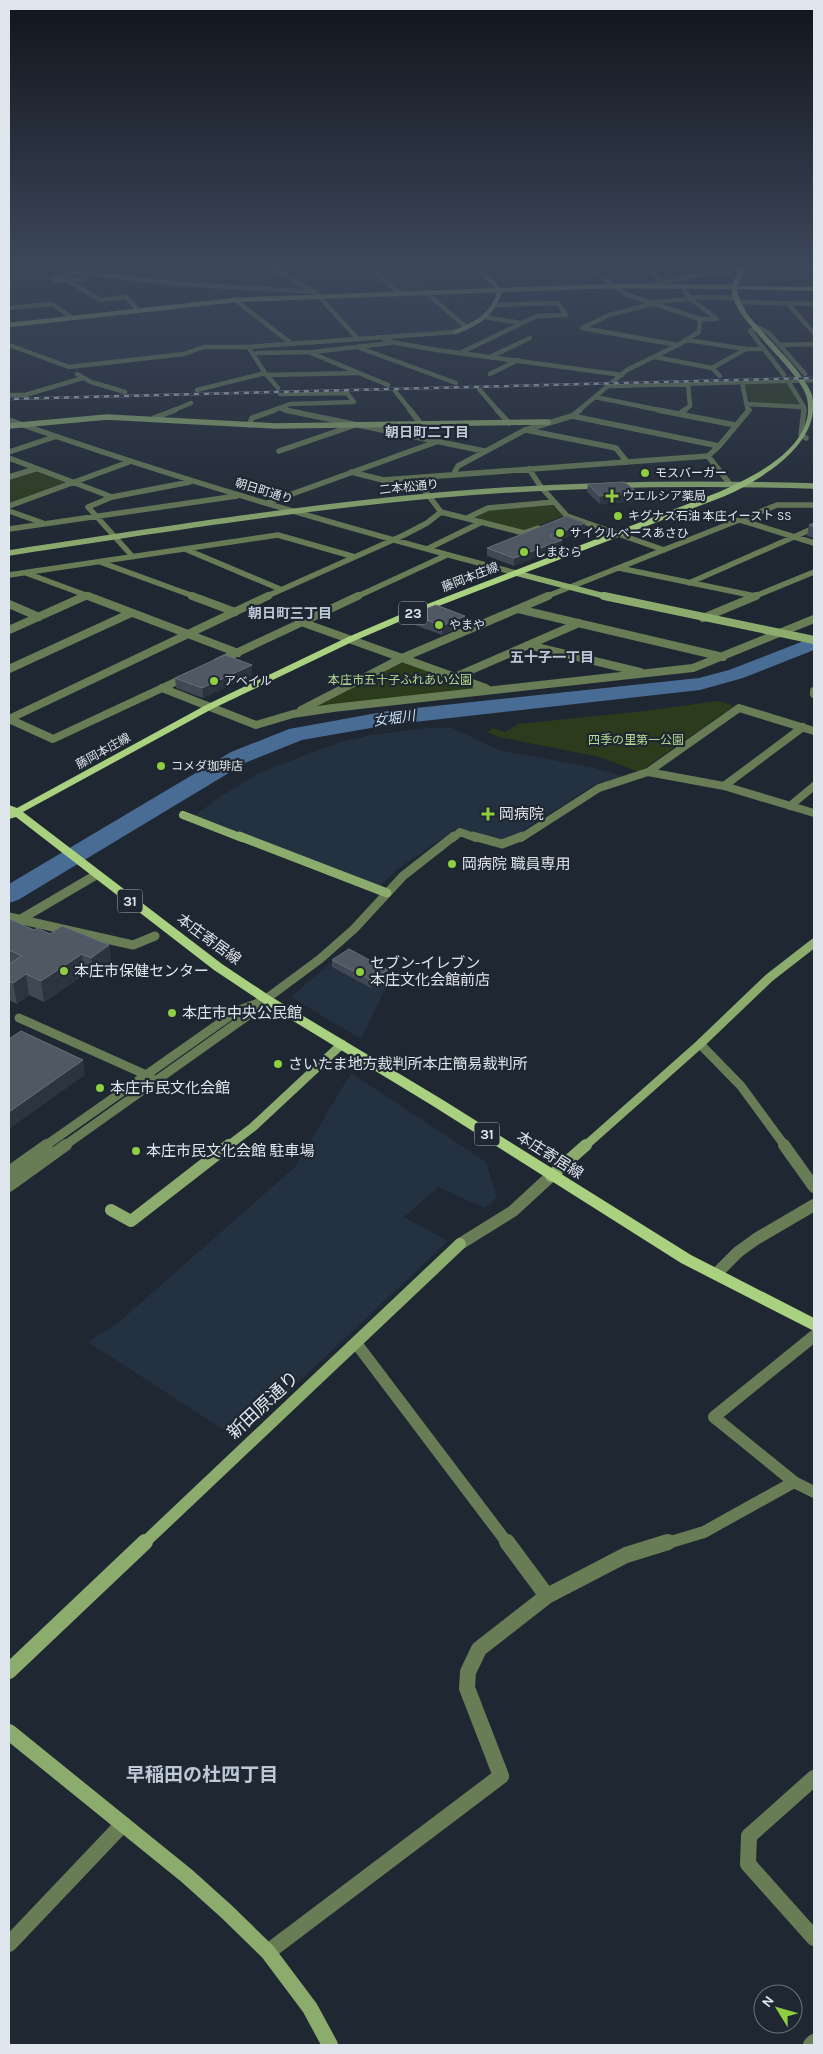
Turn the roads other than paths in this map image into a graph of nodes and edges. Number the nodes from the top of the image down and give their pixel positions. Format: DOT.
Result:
graph roads {
  1 [pos="53,361"];
  2 [pos="123,361"];
  3 [pos="257,361"];
  4 [pos="330,361"];
  5 [pos="396,361"];
  6 [pos="516,361"];
  7 [pos="523,361"];
  8 [pos="648,361"];
  9 [pos="679,361"];
  10 [pos="725,361"];
  11 [pos="773,361"];
  12 [pos="786,361"];
  13 [pos="791,361"];
  14 [pos="69,367"];
  15 [pos="712,368"];
  16 [pos="358,373"];
  17 [pos="266,374"];
  18 [pos="490,374"];
  19 [pos="805,374"];
  20 [pos="814,374"];
  21 [pos="784,375"];
  22 [pos="720,376"];
  23 [pos="620,377"];
  24 [pos="83,378"];
  25 [pos="674,378"];
  26 [pos="627,379"];
  27 [pos="788,381"];
  28 [pos="812,381"];
  29 [pos="742,382"];
  30 [pos="456,383"];
  31 [pos="688,383"];
  32 [pos="388,385"];
  33 [pos="610,386"];
  34 [pos="278,388"];
  35 [pos="479,388"];
  36 [pos="814,388"];
  37 [pos="197,390"];
  38 [pos="125,392"];
  39 [pos="395,392"];
  40 [pos="9,396"];
  41 [pos="595,397"];
  42 [pos="192,403"];
  43 [pos="290,404"];
  44 [pos="747,404"];
  45 [pos="278,408"];
  46 [pos="804,408"];
  47 [pos="679,414"];
  48 [pos="572,416"];
  49 [pos="154,418"];
  50 [pos="9,420"];
  51 [pos="548,422"];
  52 [pos="509,423"];
  53 [pos="21,424"];
  54 [pos="356,424"];
  55 [pos="421,424"];
  56 [pos="249,425"];
  57 [pos="735,425"];
  58 [pos="9,426"];
  59 [pos="525,430"];
  60 [pos="809,435"];
  61 [pos="54,437"];
  62 [pos="436,442"];
  63 [pos="719,446"];
  64 [pos="279,451"];
  65 [pos="484,451"];
  66 [pos="9,452"];
  67 [pos="708,456"];
  68 [pos="9,458"];
  69 [pos="129,462"];
  70 [pos="628,462"];
  71 [pos="35,469"];
  72 [pos="529,469"];
  73 [pos="351,472"];
  74 [pos="453,475"];
  75 [pos="9,477"];
  76 [pos="415,478"];
  77 [pos="193,481"];
  78 [pos="70,482"];
  79 [pos="729,483"];
  80 [pos="748,483"];
  81 [pos="814,486"];
  82 [pos="540,487"];
  83 [pos="240,495"];
  84 [pos="112,496"];
  85 [pos="431,496"];
  86 [pos="554,502"];
  87 [pos="267,503"];
  88 [pos="814,505"];
  89 [pos="9,506"];
  90 [pos="9,511"];
  91 [pos="294,512"];
  92 [pos="441,512"];
  93 [pos="95,516"];
  94 [pos="570,517"];
  95 [pos="467,518"];
  96 [pos="740,520"];
  97 [pos="561,521"];
  98 [pos="482,522"];
  99 [pos="45,524"];
  100 [pos="543,527"];
  101 [pos="814,528"];
  102 [pos="9,529"];
  103 [pos="619,533"];
  104 [pos="794,536"];
  105 [pos="114,537"];
  106 [pos="393,540"];
  107 [pos="814,543"];
  108 [pos="184,549"];
  109 [pos="427,550"];
  110 [pos="664,550"];
  111 [pos="9,553"];
  112 [pos="447,555"];
  113 [pos="132,556"];
  114 [pos="355,557"];
  115 [pos="99,561"];
  116 [pos="618,568"];
  117 [pos="814,572"];
  118 [pos="25,573"];
  119 [pos="516,573"];
  120 [pos="9,575"];
  121 [pos="689,582"];
  122 [pos="570,587"];
  123 [pos="280,589"];
  124 [pos="86,596"];
  125 [pos="755,596"];
  126 [pos="9,604"];
  127 [pos="518,609"];
  128 [pos="235,612"];
  129 [pos="131,613"];
  130 [pos="39,617"];
  131 [pos="703,618"];
  132 [pos="814,619"];
  133 [pos="304,623"];
  134 [pos="579,623"];
  135 [pos="9,630"];
  136 [pos="186,634"];
  137 [pos="785,634"];
  138 [pos="351,639"];
  139 [pos="814,640"];
  140 [pos="528,645"];
  141 [pos="238,653"];
  142 [pos="723,657"];
  143 [pos="402,658"];
  144 [pos="212,664"];
  145 [pos="9,669"];
  146 [pos="196,672"];
  147 [pos="648,674"];
  148 [pos="455,677"];
  149 [pos="162,688"];
  150 [pos="490,690"];
  151 [pos="208,707"];
  152 [pos="293,714"];
  153 [pos="9,719"];
  154 [pos="803,727"];
  155 [pos="814,731"];
  156 [pos="646,774"];
  157 [pos="724,786"];
  158 [pos="814,786"];
  159 [pos="790,806"];
  160 [pos="11,812"];
  161 [pos="814,813"];
  162 [pos="182,815"];
  163 [pos="94,874"];
  164 [pos="387,894"];
  165 [pos="12,920"];
  166 [pos="155,936"];
  167 [pos="814,943"];
  168 [pos="266,999"];
  169 [pos="19,1018"];
  170 [pos="342,1044"];
  171 [pos="700,1044"];
  172 [pos="147,1075"];
  173 [pos="158,1080"];
  174 [pos="9,1172"];
  175 [pos="551,1176"];
  176 [pos="9,1186"];
  177 [pos="814,1187"];
  178 [pos="814,1206"];
  179 [pos="111,1210"];
  180 [pos="716,1274"];
  181 [pos="814,1325"];
  182 [pos="814,1336"];
  183 [pos="356,1343"];
  184 [pos="794,1482"];
  185 [pos="814,1492"];
  186 [pos="547,1596"];
  187 [pos="9,1671"];
  188 [pos="9,1732"];
  189 [pos="814,1778"];
  190 [pos="123,1824"];
  191 [pos="814,1938"];
  192 [pos="9,1944"];
  193 [pos="268,1952"];
  194 [pos="814,2042"];
  195 [pos="330,2045"];
  196 [pos="811,2045"];
  1 -- 14 [label="street"];
  2 -- 14 [label="street"];
  3 -- 17 [label="street"];
  4 -- 16 [label="street"];
  5 -- 30 [label="street"];
  6 -- 18 [label="street"];
  7 -- 23 [label="street"];
  8 -- 23 [label="street"];
  9 -- 15 [label="street"];
  10 -- 15 [label="street"];
  11 -- 21 [label="street"];
  12 -- 60 [label="main road"];
  13 -- 19 [label="street"];
  14 -- 24 [label="street"];
  15 -- 22 [label="street"];
  16 -- 17 [label="street"];
  16 -- 32 [label="street"];
  17 -- 34 [label="street"];
  17 -- 37 [label="street"];
  19 -- 20 [label="street"];
  19 -- 21 [label="street"];
  21 -- 22 [label="street"];
  22 -- 25 [label="street"];
  23 -- 26 [label="street"];
  23 -- 33 [label="street"];
  24 -- 38 [label="street"];
  24 -- 40 [label="street"];
  27 -- 28 [label="street"];
  27 -- 29 [label="street"];
  27 -- 46 [label="street"];
  28 -- 36 [label="street"];
  29 -- 31 [label="street"];
  29 -- 44 [label="street"];
  31 -- 33 [label="street"];
  31 -- 47 [label="street"];
  33 -- 41 [label="street"];
  35 -- 52 [label="street"];
  39 -- 55 [label="street"];
  41 -- 47 [label="street"];
  41 -- 48 [label="street"];
  42 -- 49 [label="street"];
  43 -- 43 [label="street"];
  43 -- 45 [label="street"];
  44 -- 46 [label="street"];
  44 -- 57 [label="street"];
  45 -- 54 [label="street"];
  45 -- 56 [label="street"];
  46 -- 60 [label="street"];
  47 -- 57 [label="street"];
  48 -- 51 [label="street"];
  48 -- 63 [label="street"];
  49 -- 53 [label="street"];
  49 -- 56 [label="street"];
  50 -- 53 [label="street, 朝日町通り"];
  51 -- 52 [label="street"];
  51 -- 59 [label="street"];
  52 -- 55 [label="street"];
  53 -- 58 [label="street"];
  53 -- 61 [label="street, 朝日町通り"];
  54 -- 55 [label="street"];
  54 -- 56 [label="street"];
  54 -- 62 [label="street"];
  54 -- 64 [label="street"];
  57 -- 63 [label="street"];
  59 -- 65 [label="street"];
  59 -- 70 [label="street"];
  60 -- 80 [label="main road, 藤岡本庄線 / 23"];
  61 -- 66 [label="street"];
  61 -- 69 [label="street, 朝日町通り"];
  62 -- 65 [label="street"];
  62 -- 73 [label="street"];
  63 -- 67 [label="street"];
  65 -- 74 [label="street"];
  67 -- 70 [label="street"];
  67 -- 79 [label="street"];
  68 -- 71 [label="street"];
  69 -- 77 [label="street, 朝日町通り"];
  69 -- 78 [label="street"];
  70 -- 72 [label="street"];
  71 -- 75 [label="street"];
  71 -- 78 [label="street"];
  72 -- 74 [label="street"];
  72 -- 82 [label="street"];
  73 -- 76 [label="street"];
  73 -- 87 [label="street"];
  74 -- 76 [label="street"];
  76 -- 85 [label="street"];
  77 -- 83 [label="street, 朝日町通り"];
  77 -- 84 [label="street"];
  78 -- 84 [label="street"];
  78 -- 89 [label="street"];
  79 -- 80 [label="street, 二本松通り"];
  79 -- 82 [label="street, 二本松通り"];
  80 -- 81 [label="street, 二本松通り"];
  80 -- 103 [label="main road, 藤岡本庄線 / 23"];
  82 -- 85 [label="street, 二本松通り"];
  82 -- 86 [label="street"];
  83 -- 87 [label="street, 朝日町通り"];
  83 -- 93 [label="street"];
  84 -- 93 [label="street"];
  85 -- 91 [label="street, 二本松通り"];
  85 -- 92 [label="street"];
  86 -- 94 [label="street"];
  86 -- 95 [label="street"];
  87 -- 91 [label="street, 朝日町通り"];
  88 -- 96 [label="street"];
  90 -- 99 [label="street"];
  91 -- 105 [label="street, 二本松通り"];
  91 -- 106 [label="street, 朝日町通り"];
  92 -- 95 [label="street"];
  92 -- 106 [label="street"];
  93 -- 99 [label="street"];
  93 -- 105 [label="street"];
  94 -- 97 [label="street"];
  94 -- 103 [label="street"];
  95 -- 98 [label="street"];
  96 -- 104 [label="street"];
  96 -- 110 [label="street"];
  98 -- 100 [label="street"];
  98 -- 109 [label="street"];
  99 -- 102 [label="street"];
  101 -- 104 [label="street"];
  103 -- 110 [label="street"];
  103 -- 119 [label="main road, 藤岡本庄線 / 23"];
  104 -- 107 [label="street"];
  104 -- 121 [label="street"];
  105 -- 111 [label="street, 二本松通り"];
  105 -- 113 [label="street"];
  106 -- 109 [label="street, 朝日町通り"];
  106 -- 114 [label="street"];
  108 -- 113 [label="street"];
  108 -- 114 [label="street"];
  108 -- 123 [label="street"];
  109 -- 112 [label="street, 朝日町通り"];
  110 -- 116 [label="street"];
  112 -- 119 [label="street, 朝日町通り"];
  112 -- 133 [label="street"];
  113 -- 115 [label="street"];
  114 -- 123 [label="street"];
  115 -- 118 [label="street"];
  115 -- 128 [label="street"];
  116 -- 121 [label="street"];
  116 -- 122 [label="street"];
  117 -- 125 [label="street"];
  118 -- 120 [label="street"];
  118 -- 124 [label="street"];
  119 -- 122 [label="street"];
  119 -- 138 [label="main road, 藤岡本庄線 / 23"];
  121 -- 125 [label="street"];
  122 -- 127 [label="street"];
  122 -- 131 [label="street"];
  123 -- 128 [label="street"];
  124 -- 129 [label="street"];
  124 -- 130 [label="street"];
  125 -- 131 [label="street"];
  126 -- 130 [label="street"];
  127 -- 134 [label="street"];
  127 -- 143 [label="street"];
  128 -- 136 [label="street"];
  129 -- 136 [label="street"];
  129 -- 145 [label="street"];
  130 -- 135 [label="street"];
  131 -- 137 [label="street"];
  132 -- 137 [label="street"];
  133 -- 138 [label="street"];
  133 -- 141 [label="street"];
  134 -- 140 [label="street"];
  134 -- 142 [label="street"];
  136 -- 141 [label="street"];
  136 -- 153 [label="street"];
  137 -- 139 [label="street"];
  137 -- 142 [label="street"];
  138 -- 143 [label="street"];
  138 -- 151 [label="main road, 藤岡本庄線 / 23"];
  140 -- 147 [label="street"];
  140 -- 148 [label="street"];
  141 -- 144 [label="street"];
  142 -- 147 [label="street"];
  143 -- 148 [label="street"];
  143 -- 152 [label="street"];
  146 -- 149 [label="street"];
  147 -- 150 [label="street"];
  148 -- 150 [label="street"];
  149 -- 151 [label="street"];
  149 -- 153 [label="street"];
  150 -- 152 [label="street"];
  151 -- 152 [label="street"];
  151 -- 160 [label="main road, 藤岡本庄線 / 23"];
  154 -- 155 [label="street"];
  154 -- 156 [label="street"];
  154 -- 157 [label="street"];
  156 -- 157 [label="street"];
  156 -- 164 [label="street"];
  157 -- 159 [label="street"];
  158 -- 159 [label="street"];
  159 -- 161 [label="street"];
  160 -- 163 [label="main road, 本庄寄居線 / 31"];
  162 -- 164 [label="street"];
  163 -- 165 [label="street"];
  163 -- 168 [label="main road, 本庄寄居線 / 31"];
  164 -- 168 [label="street"];
  165 -- 166 [label="street"];
  167 -- 171 [label="street"];
  168 -- 170 [label="main road, 本庄寄居線 / 31"];
  168 -- 172 [label="street"];
  168 -- 173 [label="street"];
  169 -- 172 [label="street"];
  170 -- 175 [label="main road, 本庄寄居線 / 31"];
  170 -- 179 [label="street"];
  171 -- 175 [label="street"];
  171 -- 177 [label="street"];
  172 -- 173 [label="street"];
  172 -- 174 [label="street"];
  173 -- 176 [label="street"];
  175 -- 180 [label="main road, 本庄寄居線 / 31"];
  175 -- 183 [label="street, 新田原通り"];
  178 -- 180 [label="street"];
  180 -- 181 [label="main road, 本庄寄居線 / 31"];
  182 -- 184 [label="street"];
  183 -- 186 [label="street"];
  183 -- 187 [label="street, 新田原通り"];
  184 -- 185 [label="street"];
  184 -- 186 [label="street"];
  186 -- 193 [label="street"];
  188 -- 190 [label="street"];
  189 -- 191 [label="street"];
  190 -- 192 [label="street"];
  190 -- 193 [label="street"];
  193 -- 195 [label="street"];
  194 -- 196 [label="street"];
}
